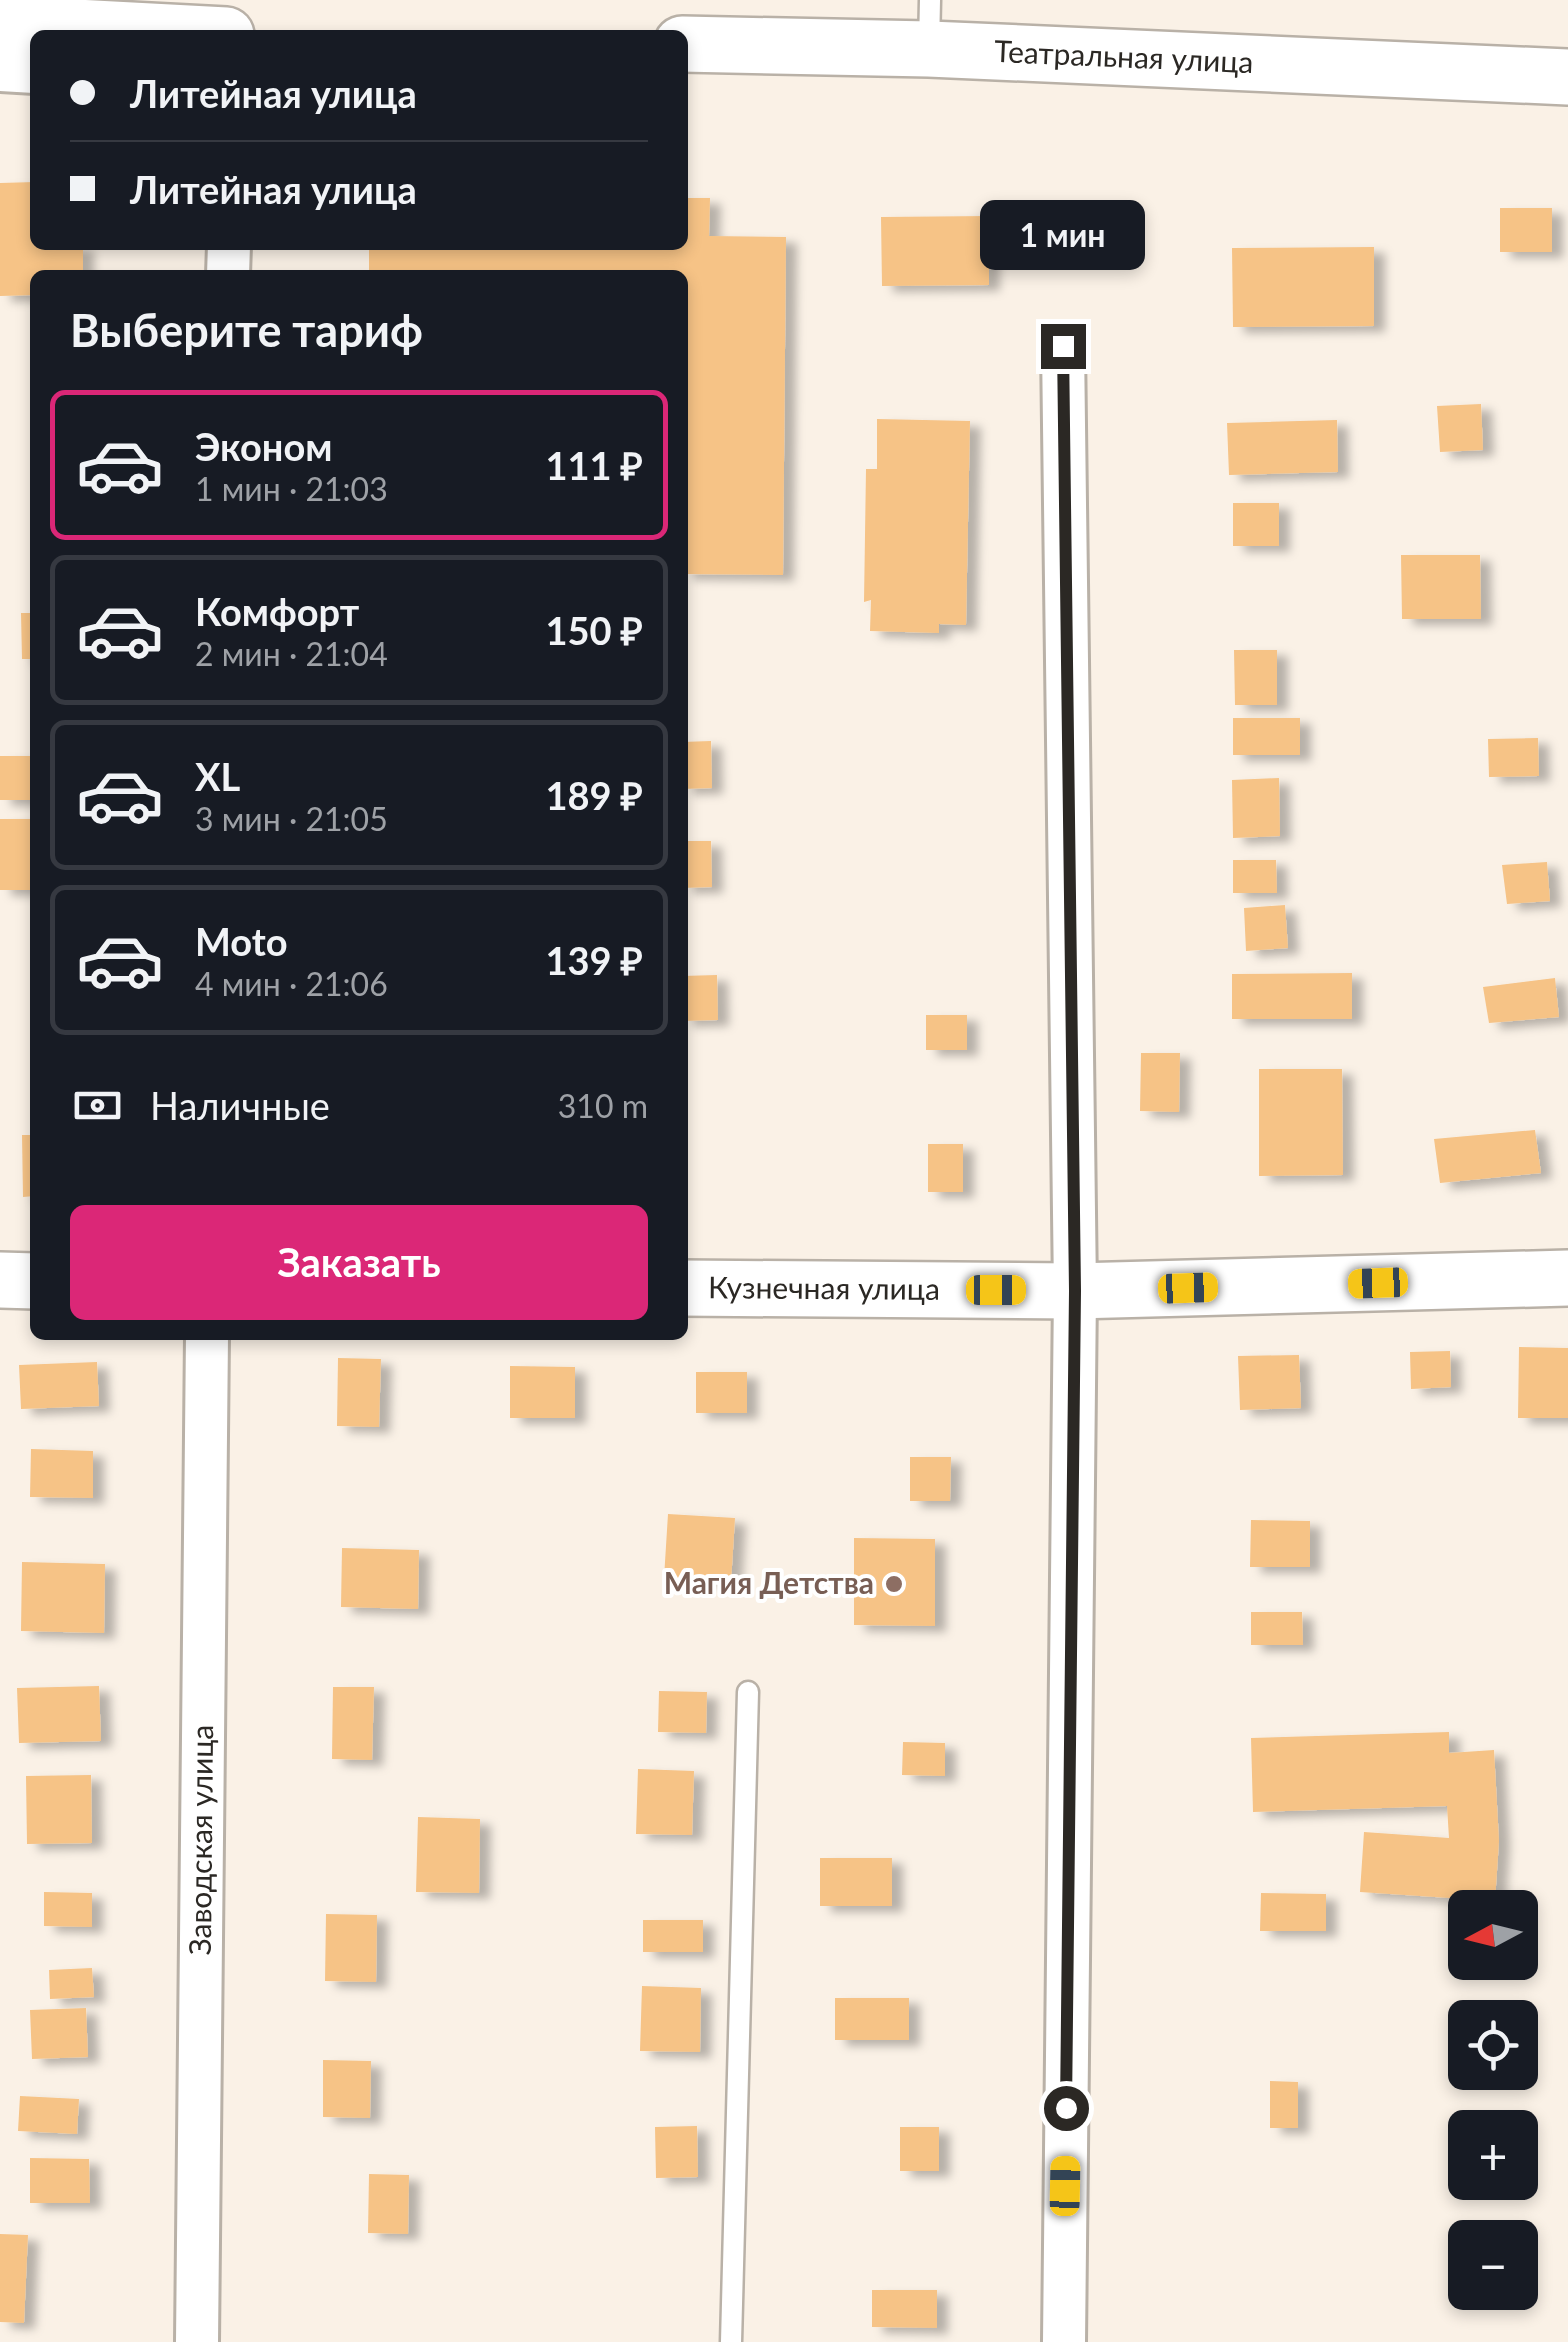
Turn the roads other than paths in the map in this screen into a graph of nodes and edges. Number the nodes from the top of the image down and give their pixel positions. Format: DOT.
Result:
graph roads {
  1 [pos="0,24"];
  2 [pos="929,25"];
  3 [pos="123,30"];
  4 [pos="688,44"];
  5 [pos="0,70"];
  6 [pos="30,72"];
  7 [pos="1568,76"];
  8 [pos="1063,346"];
  9 [pos="1568,1278"];
  10 [pos="0,1280"];
  11 [pos="30,1281"];
  12 [pos="688,1288"];
  13 [pos="1075,1291"];
  14 [pos="206,1340"];
  15 [pos="748,1692"];
  16 [pos="197,2342"];
  17 [pos="731,2342"];
  18 [pos="1064,2342"];
  1 -- 3 [label="main road"];
  2 -- 4 [label="main road, Театральная улица"];
  2 -- 7 [label="main road, Театральная улица"];
  5 -- 6 [label="street"];
  8 -- 13 [label="street"];
  9 -- 13 [label="main road, Кузнечная улица"];
  10 -- 11 [label="main road"];
  12 -- 13 [label="main road, Кузнечная улица"];
  13 -- 18 [label="street"];
  14 -- 16 [label="street, Заводская улица"];
  15 -- 17 [label="lane"];
}
